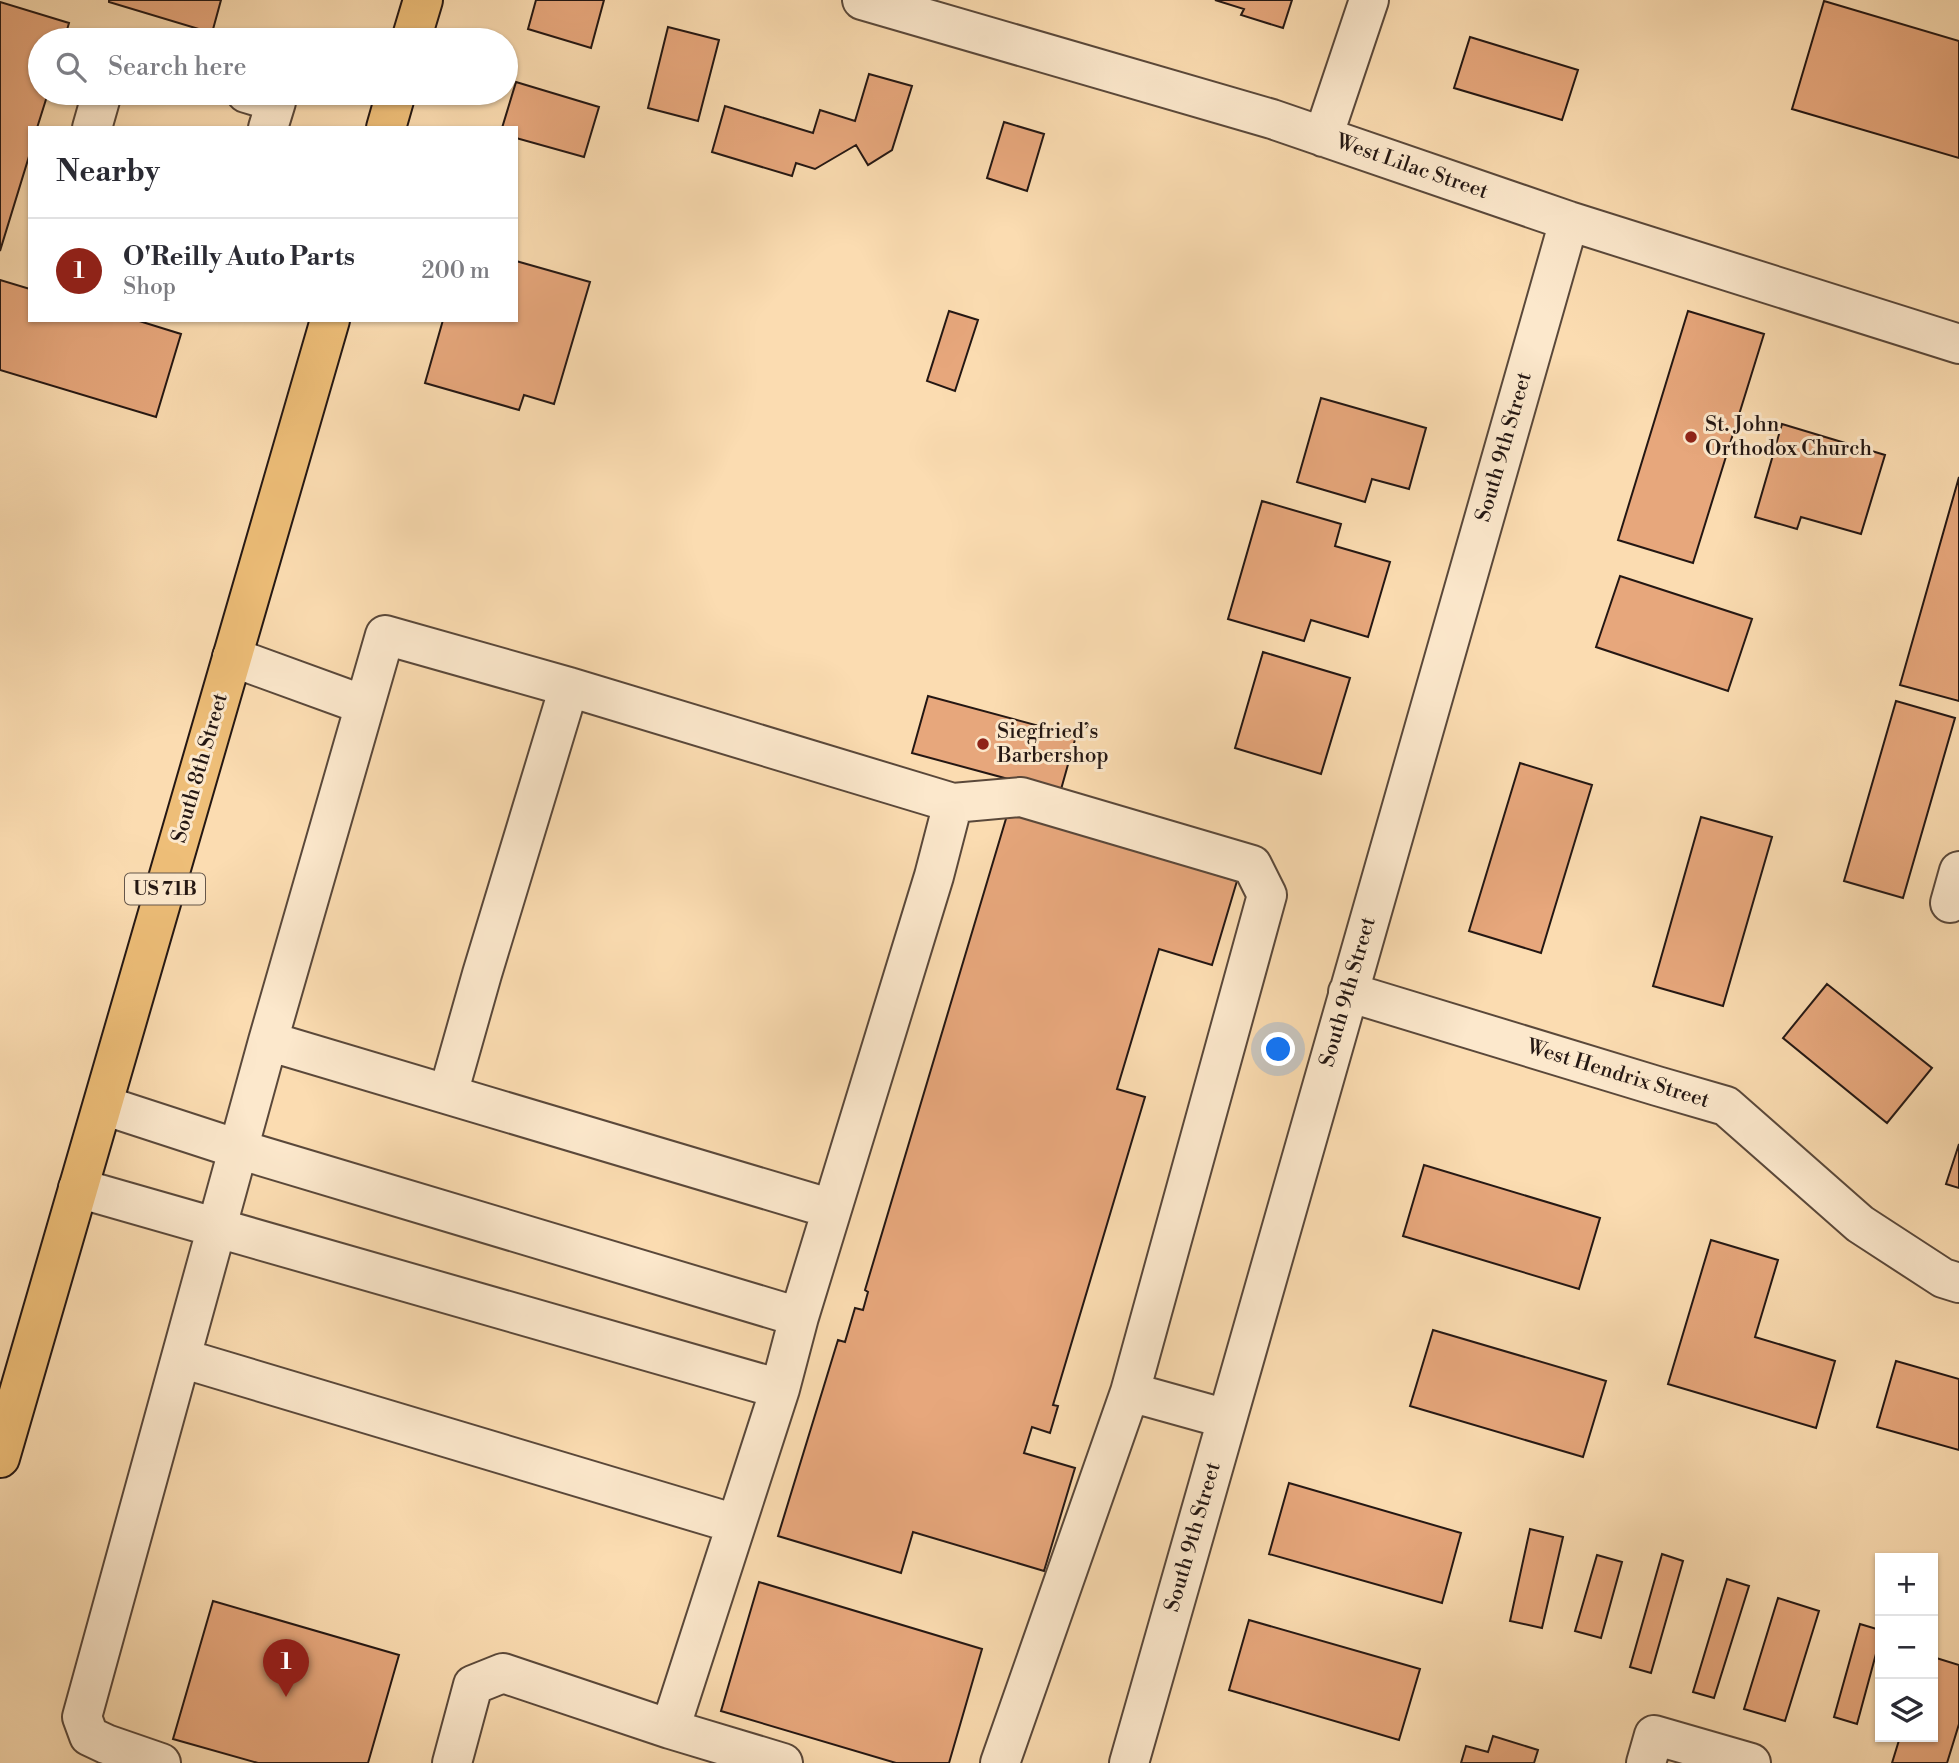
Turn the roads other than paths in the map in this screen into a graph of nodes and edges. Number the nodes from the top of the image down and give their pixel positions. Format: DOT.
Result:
graph roads {
  1 [pos="423,0"];
  2 [pos="862,0"];
  3 [pos="1369,0"];
  4 [pos="415,28"];
  5 [pos="99,105"];
  6 [pos="275,105"];
  7 [pos="393,105"];
  8 [pos="93,126"];
  9 [pos="269,126"];
  10 [pos="387,126"];
  11 [pos="1323,136"];
  12 [pos="1569,221"];
  13 [pos="329,322"];
  14 [pos="1959,344"];
  15 [pos="232,657"];
  16 [pos="569,687"];
  17 [pos="364,705"];
  18 [pos="953,803"];
  19 [pos="1348,992"];
  20 [pos="268,1041"];
  21 [pos="448,1094"];
  22 [pos="103,1105"];
  23 [pos="238,1149"];
  24 [pos="78,1188"];
  25 [pos="832,1209"];
  26 [pos="218,1226"];
  27 [pos="1959,1283"];
  28 [pos="799,1317"];
  29 [pos="181,1358"];
  30 [pos="780,1389"];
  31 [pos="1130,1392"];
  32 [pos="1227,1419"];
  33 [pos="0,1458"];
  34 [pos="736,1524"];
  35 [pos="670,1730"];
  36 [pos="161,1763"];
  37 [pos="452,1763"];
  38 [pos="783,1763"];
  39 [pos="1000,1763"];
  40 [pos="1129,1763"];
  41 [pos="1646,1763"];
  42 [pos="1751,1763"];
  1 -- 4 [label="main road"];
  2 -- 11 [label="street, West Lilac Street"];
  3 -- 11 [label="street"];
  5 -- 8 [label="street"];
  6 -- 9 [label="street"];
  7 -- 10 [label="main road"];
  11 -- 12 [label="street, West Lilac Street"];
  12 -- 14 [label="street, West Lilac Street"];
  12 -- 19 [label="street, South 9th Street"];
  13 -- 15 [label="main road, South 8th Street / US 71B"];
  15 -- 17 [label="street"];
  15 -- 22 [label="main road, South 8th Street / US 71B"];
  16 -- 17 [label="street"];
  16 -- 18 [label="street"];
  16 -- 21 [label="street"];
  17 -- 20 [label="street"];
  18 -- 25 [label="street"];
  18 -- 31 [label="street"];
  19 -- 27 [label="street, West Hendrix Street"];
  19 -- 32 [label="street, South 9th Street"];
  20 -- 21 [label="street"];
  20 -- 23 [label="street"];
  21 -- 25 [label="street"];
  22 -- 23 [label="street"];
  22 -- 24 [label="main road, South 8th Street / US 71B"];
  23 -- 26 [label="street"];
  23 -- 28 [label="street"];
  24 -- 26 [label="street"];
  24 -- 33 [label="main road, South 8th Street / US 71B"];
  25 -- 28 [label="street"];
  26 -- 29 [label="street"];
  26 -- 30 [label="street"];
  28 -- 30 [label="street"];
  29 -- 34 [label="street"];
  29 -- 36 [label="street"];
  30 -- 34 [label="street"];
  31 -- 32 [label="street"];
  31 -- 39 [label="street"];
  32 -- 40 [label="street, South 9th Street"];
  34 -- 35 [label="street"];
  35 -- 37 [label="street"];
  35 -- 38 [label="street"];
  41 -- 42 [label="street"];
}
